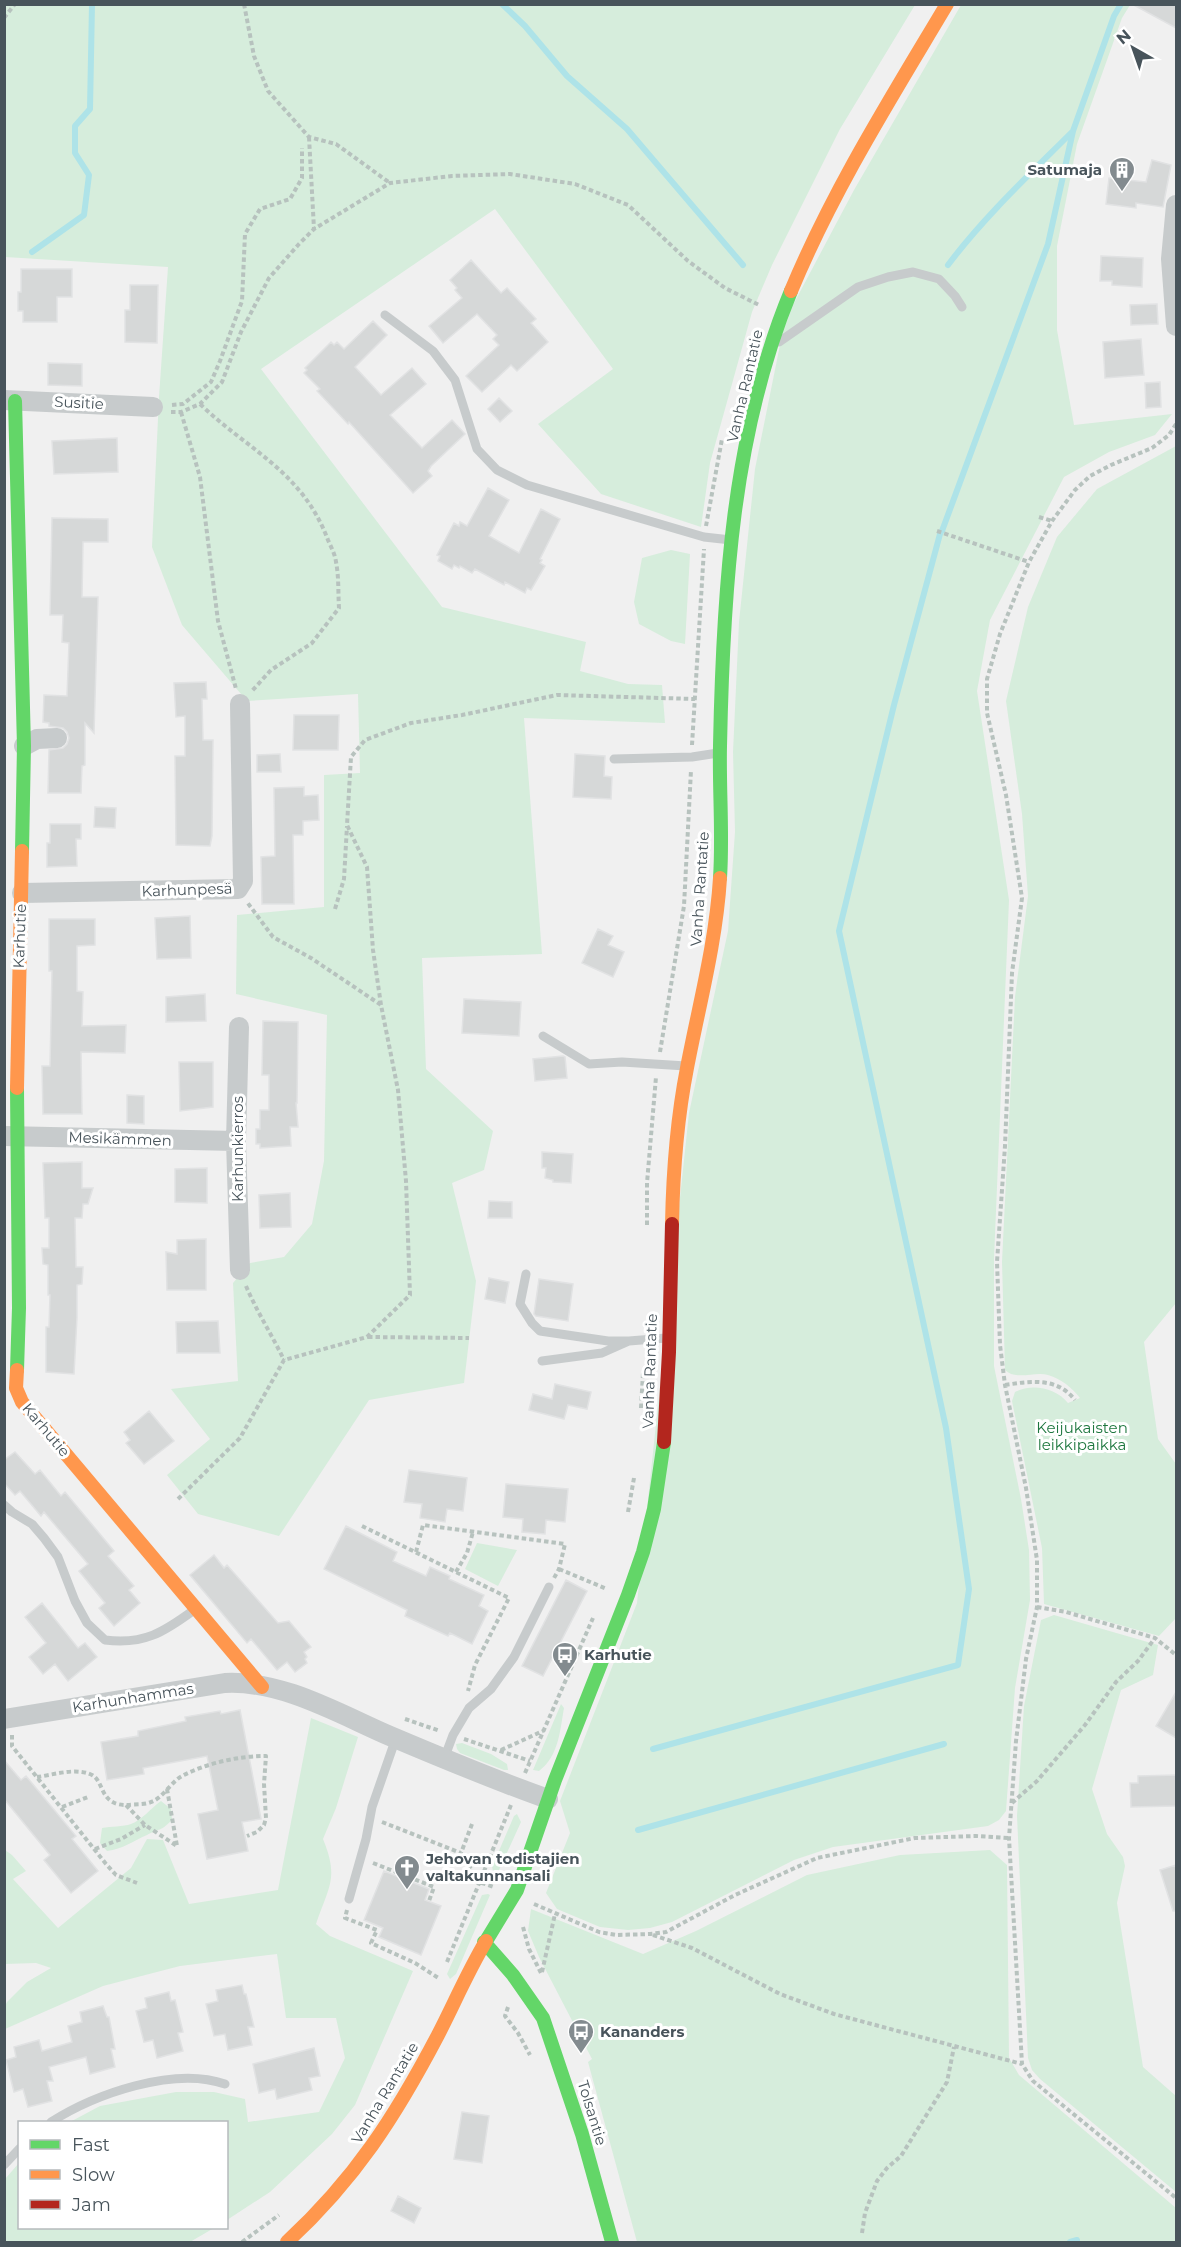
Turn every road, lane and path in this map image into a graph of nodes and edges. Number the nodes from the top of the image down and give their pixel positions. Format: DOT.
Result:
graph roads {
  1 [pos="15,4"];
  2 [pos="244,4"];
  3 [pos="947,4"];
  4 [pos="4,18"];
  5 [pos="309,137"];
  6 [pos="302,148"];
  7 [pos="390,183"];
  8 [pos="1176,205"];
  9 [pos="314,229"];
  10 [pos="764,294"];
  11 [pos="759,305"];
  12 [pos="962,307"];
  13 [pos="756,314"];
  14 [pos="385,315"];
  15 [pos="1176,326"];
  16 [pos="770,349"];
  17 [pos="10,401"];
  18 [pos="200,404"];
  19 [pos="153,407"];
  20 [pos="181,412"];
  21 [pos="1176,424"];
  22 [pos="1176,434"];
  23 [pos="1169,435"];
  24 [pos="723,438"];
  25 [pos="1039,517"];
  26 [pos="1052,521"];
  27 [pos="937,531"];
  28 [pos="704,537"];
  29 [pos="733,540"];
  30 [pos="1029,562"];
  31 [pos="13,646"];
  32 [pos="695,699"];
  33 [pos="240,704"];
  34 [pos="57,738"];
  35 [pos="24,747"];
  36 [pos="720,753"];
  37 [pos="692,757"];
  38 [pos="614,759"];
  39 [pos="347,825"];
  40 [pos="238,889"];
  41 [pos="22,893"];
  42 [pos="334,909"];
  43 [pos="381,1005"];
  44 [pos="239,1027"];
  45 [pos="543,1036"];
  46 [pos="657,1065"];
  47 [pos="686,1066"];
  48 [pos="10,1136"];
  49 [pos="236,1141"];
  50 [pos="647,1231"];
  51 [pos="240,1270"];
  52 [pos="526,1274"];
  53 [pos="367,1336"];
  54 [pos="469,1338"];
  55 [pos="669,1338"];
  56 [pos="629,1341"];
  57 [pos="284,1360"];
  58 [pos="542,1361"];
  59 [pos="643,1372"];
  60 [pos="1005,1385"];
  61 [pos="1075,1400"];
  62 [pos="641,1418"];
  63 [pos="635,1474"];
  64 [pos="178,1499"];
  65 [pos="4,1505"];
  66 [pos="626,1519"];
  67 [pos="362,1526"];
  68 [pos="473,1532"];
  69 [pos="416,1552"];
  70 [pos="559,1569"];
  71 [pos="456,1572"];
  72 [pos="610,1580"];
  73 [pos="549,1587"];
  74 [pos="607,1589"];
  75 [pos="602,1599"];
  76 [pos="1037,1607"];
  77 [pos="196,1608"];
  78 [pos="597,1608"];
  79 [pos="1155,1638"];
  80 [pos="1176,1655"];
  81 [pos="262,1687"];
  82 [pos="469,1708"];
  83 [pos="8,1713"];
  84 [pos="543,1730"];
  85 [pos="396,1738"];
  86 [pos="500,1751"];
  87 [pos="444,1759"];
  88 [pos="37,1777"];
  89 [pos="167,1788"];
  90 [pos="517,1788"];
  91 [pos="87,1797"];
  92 [pos="548,1799"];
  93 [pos="1011,1803"];
  94 [pos="126,1805"];
  95 [pos="62,1807"];
  96 [pos="376,1820"];
  97 [pos="472,1824"];
  98 [pos="145,1826"];
  99 [pos="248,1836"];
  100 [pos="1009,1838"];
  101 [pos="95,1849"];
  102 [pos="461,1853"];
  103 [pos="361,1858"];
  104 [pos="479,1882"];
  105 [pos="137,1883"];
  106 [pos="349,1899"];
  107 [pos="429,1901"];
  108 [pos="528,1901"];
  109 [pos="555,1914"];
  110 [pos="650,1934"];
  111 [pos="484,1942"];
  112 [pos="541,1973"];
  113 [pos="440,1979"];
  114 [pos="435,1990"];
  115 [pos="508,2003"];
  116 [pos="954,2048"];
  117 [pos="531,2057"];
  118 [pos="1022,2064"];
  119 [pos="225,2084"];
  120 [pos="53,2121"];
  121 [pos="18,2150"];
  122 [pos="4,2165"];
  123 [pos="1176,2198"];
  124 [pos="280,2214"];
  125 [pos="862,2233"];
  126 [pos="242,2242"];
  127 [pos="287,2242"];
  128 [pos="612,2242"];
  1 -- 4 [label="path"];
  2 -- 5 [label="path"];
  3 -- 16 [label="main road, Vanha Rantatie"];
  5 -- 7 [label="path"];
  5 -- 9 [label="path"];
  6 -- 19 [label="path"];
  7 -- 9 [label="path"];
  7 -- 11 [label="path"];
  8 -- 15 [label="street"];
  9 -- 18 [label="path"];
  10 -- 11 [label="path"];
  11 -- 13 [label="path"];
  12 -- 16 [label="lane"];
  14 -- 28 [label="lane"];
  16 -- 29 [label="main road, Vanha Rantatie"];
  17 -- 19 [label="street, Susitie"];
  17 -- 31 [label="main road, Karhutie"];
  18 -- 20 [label="path"];
  18 -- 33 [label="path"];
  19 -- 20 [label="path"];
  20 -- 33 [label="path"];
  21 -- 23 [label="path"];
  22 -- 23 [label="path"];
  23 -- 26 [label="path"];
  24 -- 28 [label="path"];
  25 -- 26 [label="path"];
  26 -- 30 [label="path"];
  27 -- 30 [label="path"];
  28 -- 29 [label="lane"];
  28 -- 32 [label="path"];
  29 -- 36 [label="main road, Vanha Rantatie"];
  30 -- 60 [label="path"];
  31 -- 35 [label="main road, Karhutie"];
  32 -- 37 [label="path"];
  32 -- 39 [label="path"];
  33 -- 40 [label="street, Karhunpesä"];
  34 -- 35 [label="street"];
  35 -- 41 [label="main road, Karhutie"];
  36 -- 37 [label="lane"];
  36 -- 47 [label="main road, Vanha Rantatie"];
  37 -- 38 [label="lane"];
  37 -- 46 [label="path"];
  39 -- 42 [label="path"];
  39 -- 43 [label="path"];
  40 -- 41 [label="street, Karhunpesä"];
  40 -- 43 [label="path"];
  41 -- 48 [label="main road, Karhutie"];
  43 -- 53 [label="path"];
  44 -- 49 [label="street, Karhunkierros"];
  45 -- 46 [label="lane"];
  46 -- 47 [label="lane"];
  46 -- 50 [label="path"];
  47 -- 55 [label="main road, Vanha Rantatie"];
  48 -- 49 [label="street, Mesikämmen"];
  48 -- 77 [label="main road, Karhutie"];
  49 -- 51 [label="street, Karhunkierros"];
  51 -- 57 [label="path"];
  52 -- 56 [label="lane"];
  53 -- 54 [label="path"];
  53 -- 57 [label="path"];
  55 -- 56 [label="lane"];
  55 -- 92 [label="main road, Vanha Rantatie"];
  56 -- 58 [label="lane"];
  57 -- 64 [label="path"];
  59 -- 62 [label="path"];
  60 -- 61 [label="path"];
  60 -- 76 [label="path"];
  63 -- 66 [label="path"];
  65 -- 77 [label="lane"];
  67 -- 69 [label="path"];
  68 -- 69 [label="path"];
  68 -- 70 [label="path"];
  68 -- 71 [label="path"];
  69 -- 71 [label="path"];
  70 -- 73 [label="path"];
  70 -- 74 [label="path"];
  71 -- 82 [label="path"];
  72 -- 74 [label="path"];
  73 -- 82 [label="lane"];
  74 -- 75 [label="path"];
  76 -- 79 [label="path"];
  76 -- 93 [label="path"];
  77 -- 81 [label="main road, Karhutie"];
  78 -- 84 [label="path"];
  79 -- 80 [label="path"];
  79 -- 93 [label="path"];
  81 -- 83 [label="street, Karhunhammas"];
  81 -- 85 [label="street"];
  82 -- 87 [label="lane"];
  83 -- 88 [label="path"];
  84 -- 86 [label="path"];
  84 -- 90 [label="path"];
  85 -- 87 [label="street"];
  85 -- 103 [label="lane"];
  87 -- 90 [label="street"];
  88 -- 94 [label="path"];
  88 -- 95 [label="path"];
  89 -- 94 [label="path"];
  89 -- 98 [label="path"];
  89 -- 99 [label="path"];
  90 -- 92 [label="street"];
  90 -- 104 [label="path"];
  91 -- 95 [label="path"];
  92 -- 111 [label="main road, Vanha Rantatie"];
  92 -- 111 [label="main road, Vanha Rantatie"];
  93 -- 100 [label="path"];
  94 -- 98 [label="path"];
  95 -- 101 [label="path"];
  96 -- 102 [label="path"];
  97 -- 102 [label="path"];
  98 -- 101 [label="path"];
  100 -- 110 [label="path"];
  100 -- 118 [label="path"];
  101 -- 105 [label="path"];
  102 -- 104 [label="path"];
  103 -- 106 [label="lane"];
  103 -- 107 [label="path"];
  104 -- 113 [label="path"];
  106 -- 113 [label="path"];
  108 -- 109 [label="path"];
  109 -- 110 [label="path"];
  109 -- 112 [label="path"];
  110 -- 116 [label="path"];
  111 -- 127 [label="main road, Vanha Rantatie"];
  111 -- 128 [label="main road, Tolsantie"];
  113 -- 114 [label="path"];
  115 -- 117 [label="path"];
  116 -- 118 [label="path"];
  116 -- 125 [label="path"];
  118 -- 123 [label="path"];
  119 -- 120 [label="lane"];
  121 -- 122 [label="lane"];
  124 -- 126 [label="path"];
}
